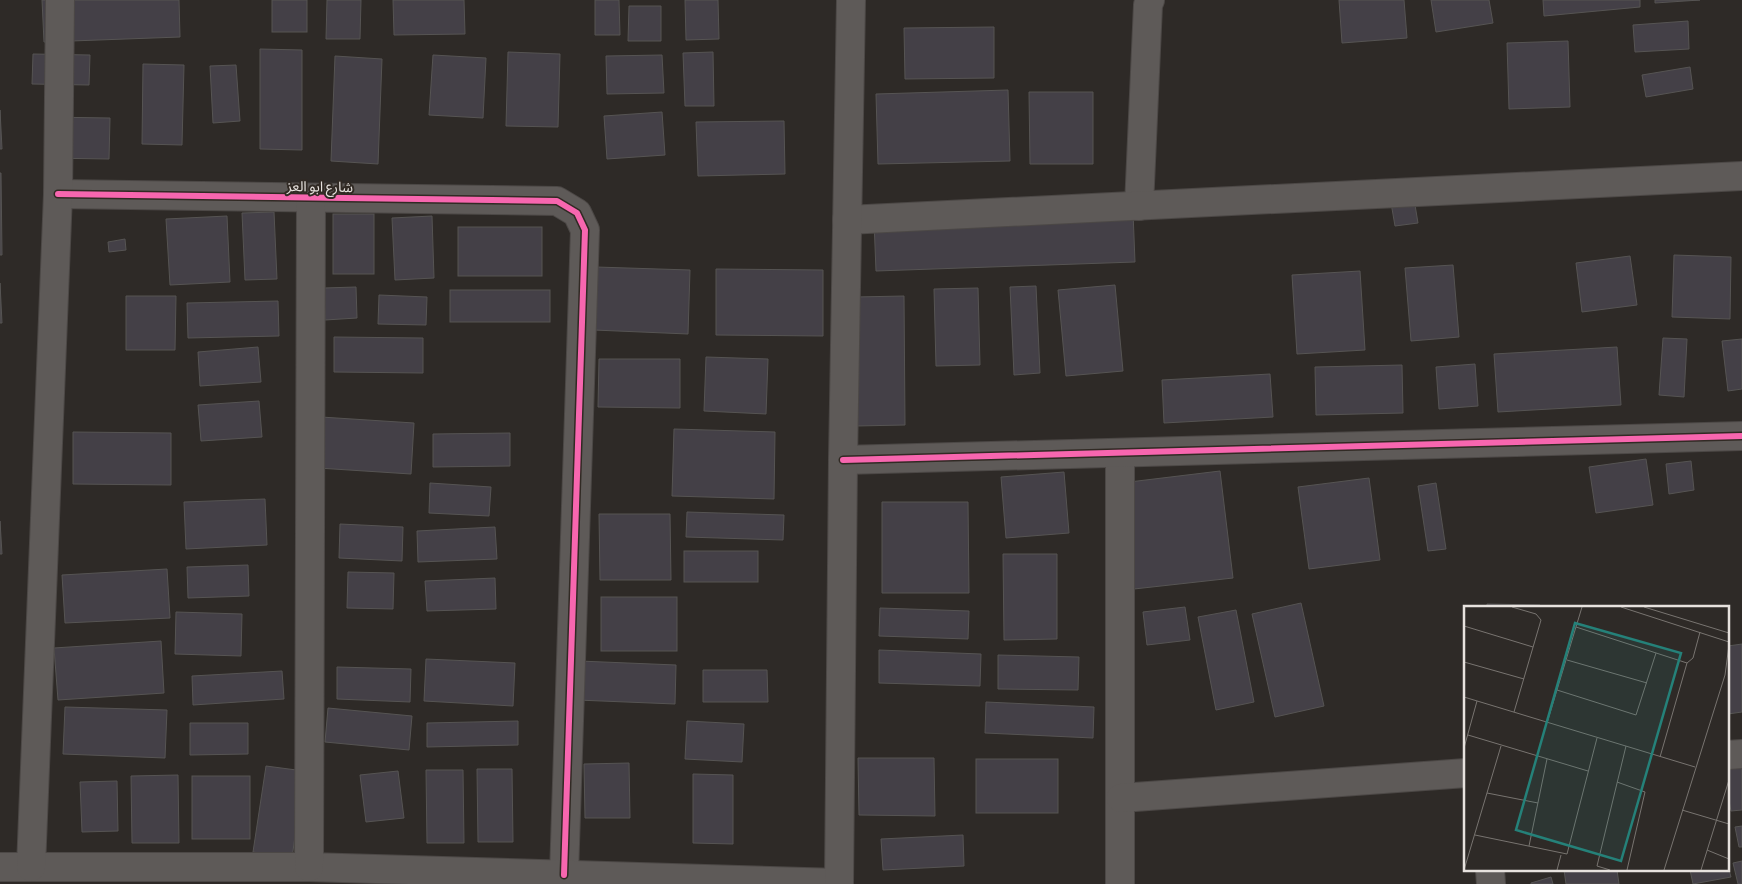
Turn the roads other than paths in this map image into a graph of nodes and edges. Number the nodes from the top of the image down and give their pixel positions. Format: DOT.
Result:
graph roads {
  1 [pos="60,0"];
  2 [pos="851,0"];
  3 [pos="1150,0"];
  4 [pos="1742,176"];
  5 [pos="58,194"];
  6 [pos="311,198"];
  7 [pos="1138,206"];
  8 [pos="847,220"];
  9 [pos="1742,436"];
  10 [pos="1120,453"];
  11 [pos="843,460"];
  12 [pos="1464,773"];
  13 [pos="1121,798"];
  14 [pos="0,867"];
  15 [pos="31,867"];
  16 [pos="309,868"];
  17 [pos="564,875"];
  18 [pos="839,883"];
  19 [pos="1120,884"];
  1 -- 5 [label="street"];
  2 -- 8 [label="street"];
  3 -- 7 [label="street"];
  4 -- 7 [label="street"];
  5 -- 6 [label="street, شارع ابو العز"];
  5 -- 15 [label="street"];
  6 -- 16 [label="street"];
  6 -- 17 [label="street, شارع ابو العز"];
  7 -- 8 [label="street"];
  8 -- 11 [label="street"];
  9 -- 10 [label="street"];
  10 -- 11 [label="street"];
  10 -- 13 [label="street"];
  11 -- 18 [label="street"];
  12 -- 13 [label="street"];
  13 -- 19 [label="street"];
  14 -- 15 [label="street"];
  15 -- 16 [label="street"];
  16 -- 17 [label="street"];
  17 -- 18 [label="street"];
}
